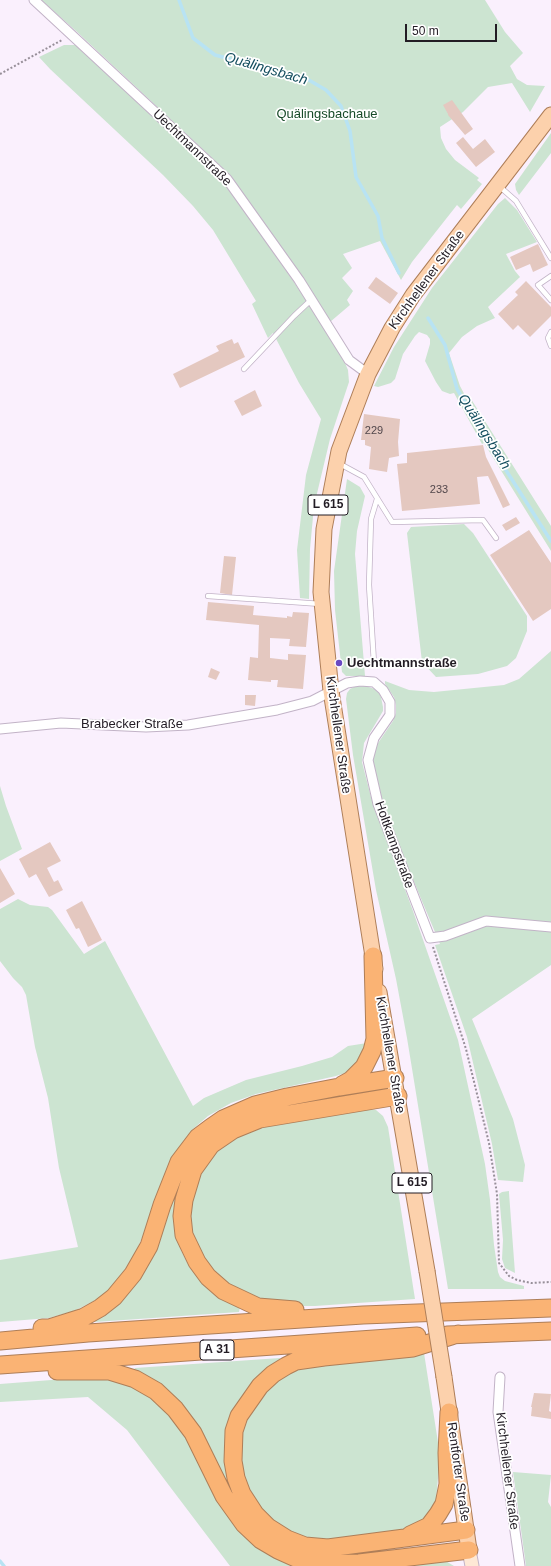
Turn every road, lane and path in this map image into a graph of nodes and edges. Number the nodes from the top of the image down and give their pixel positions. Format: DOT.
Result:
graph roads {
  1 [pos="34,0"];
  2 [pos="72,34"];
  3 [pos="0,74"];
  4 [pos="551,115"];
  5 [pos="498,184"];
  6 [pos="551,258"];
  7 [pos="551,276"];
  8 [pos="312,300"];
  9 [pos="551,300"];
  10 [pos="551,332"];
  11 [pos="551,346"];
  12 [pos="244,369"];
  13 [pos="368,374"];
  14 [pos="337,462"];
  15 [pos="378,499"];
  16 [pos="496,538"];
  17 [pos="208,596"];
  18 [pos="322,605"];
  19 [pos="374,663"];
  20 [pos="331,691"];
  21 [pos="0,729"];
  22 [pos="551,927"];
  23 [pos="430,938"];
  24 [pos="373,956"];
  25 [pos="394,1078"];
  26 [pos="339,1086"];
  27 [pos="398,1096"];
  28 [pos="551,1282"];
  29 [pos="551,1308"];
  30 [pos="363,1315"];
  31 [pos="0,1331"];
  32 [pos="551,1331"];
  33 [pos="458,1334"];
  34 [pos="0,1341"];
  35 [pos="24,1363"];
  36 [pos="0,1365"];
  37 [pos="444,1377"];
  38 [pos="500,1377"];
  39 [pos="449,1412"];
  40 [pos="466,1530"];
  41 [pos="389,1541"];
  42 [pos="471,1558"];
  43 [pos="520,1566"];
  1 -- 2 [label="street, Uechtmannstraße"];
  2 -- 3 [label="path"];
  2 -- 8 [label="street, Uechtmannstraße"];
  4 -- 5 [label="main road, Kirchhellener Straße / L 615"];
  5 -- 6 [label="lane"];
  5 -- 13 [label="main road, Kirchhellener Straße / L 615"];
  7 -- 9 [label="lane"];
  8 -- 12 [label="lane"];
  8 -- 13 [label="street, Uechtmannstraße"];
  10 -- 11 [label="lane"];
  13 -- 14 [label="main road, Kirchhellener Straße / L 615"];
  14 -- 15 [label="lane"];
  14 -- 18 [label="main road, Kirchhellener Straße / L 615"];
  15 -- 16 [label="lane"];
  15 -- 19 [label="lane"];
  17 -- 18 [label="lane"];
  18 -- 20 [label="main road, Kirchhellener Straße / L 615"];
  20 -- 21 [label="street, Brabecker Straße"];
  20 -- 23 [label="street, Holtkampstraße"];
  20 -- 24 [label="main road, Kirchhellener Straße / L 615"];
  22 -- 23 [label="street"];
  23 -- 28 [label="path"];
  24 -- 25 [label="main road, Kirchhellener Straße / L 615"];
  24 -- 26 [label="highway"];
  25 -- 26 [label="highway"];
  25 -- 27 [label="main road, Kirchhellener Straße / L 615"];
  26 -- 31 [label="highway"];
  27 -- 30 [label="highway"];
  27 -- 37 [label="main road, Kirchhellener Straße / L 615, bridge"];
  29 -- 30 [label="highway, A 31"];
  30 -- 34 [label="highway, A 31"];
  32 -- 33 [label="highway, A 31"];
  33 -- 35 [label="highway, A 31"];
  33 -- 41 [label="highway"];
  35 -- 36 [label="highway, A 31"];
  35 -- 42 [label="highway"];
  37 -- 39 [label="main road, Rentforter Straße / L 615"];
  38 -- 43 [label="street, Kirchhellener Straße"];
  39 -- 40 [label="main road, Rentforter Straße / L 615"];
  39 -- 41 [label="highway"];
  40 -- 41 [label="highway"];
  40 -- 42 [label="main road, Rentforter Straße / L 615"];
}
